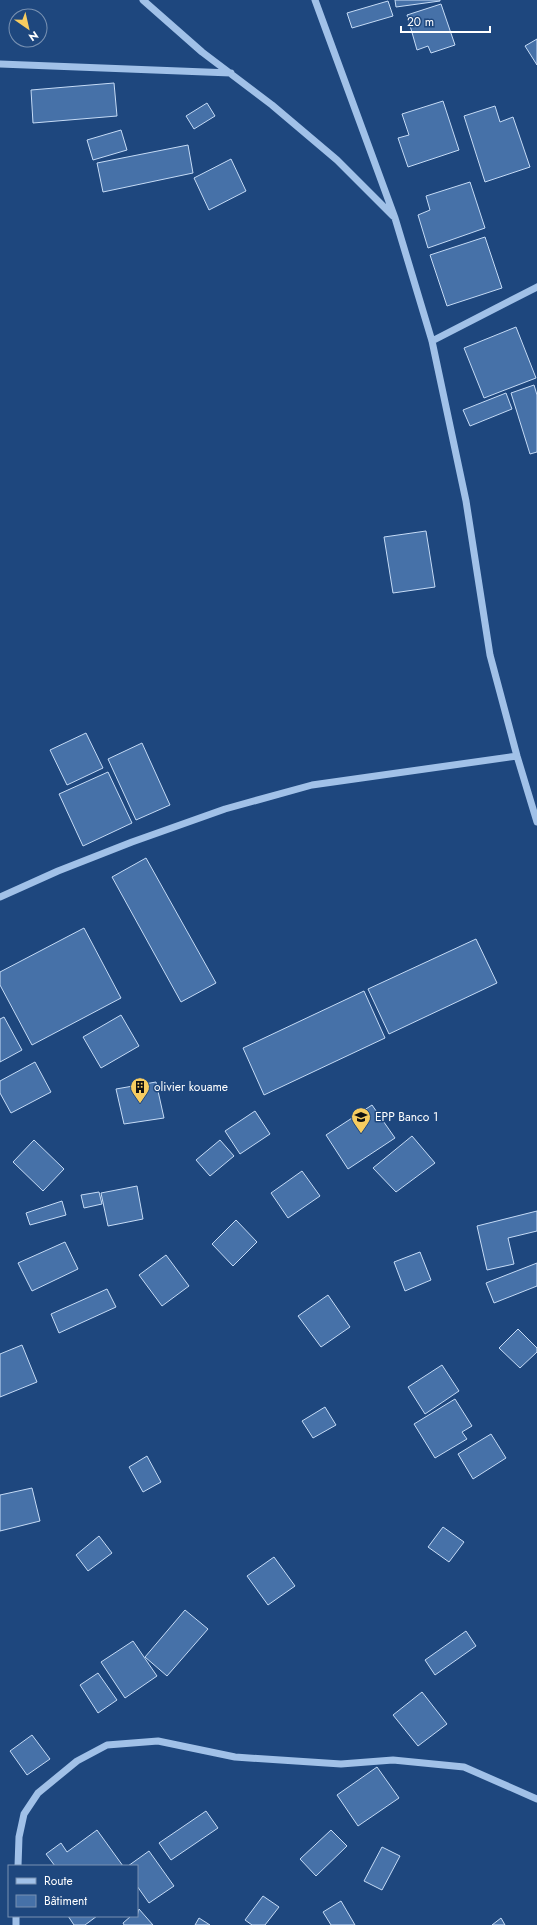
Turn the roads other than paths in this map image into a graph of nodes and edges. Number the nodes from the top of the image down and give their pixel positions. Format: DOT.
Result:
graph roads {
  1 [pos="142,0"];
  2 [pos="315,0"];
  3 [pos="0,64"];
  4 [pos="232,73"];
  5 [pos="394,218"];
  6 [pos="537,287"];
  7 [pos="432,341"];
  8 [pos="517,756"];
  9 [pos="537,822"];
  10 [pos="0,897"];
  11 [pos="537,1799"];
  12 [pos="18,1865"];
  1 -- 4 [label="street"];
  2 -- 5 [label="street"];
  3 -- 4 [label="street"];
  4 -- 5 [label="street"];
  5 -- 7 [label="street"];
  6 -- 7 [label="street"];
  7 -- 8 [label="street"];
  8 -- 9 [label="street"];
  8 -- 10 [label="street"];
  11 -- 12 [label="street"];
}
